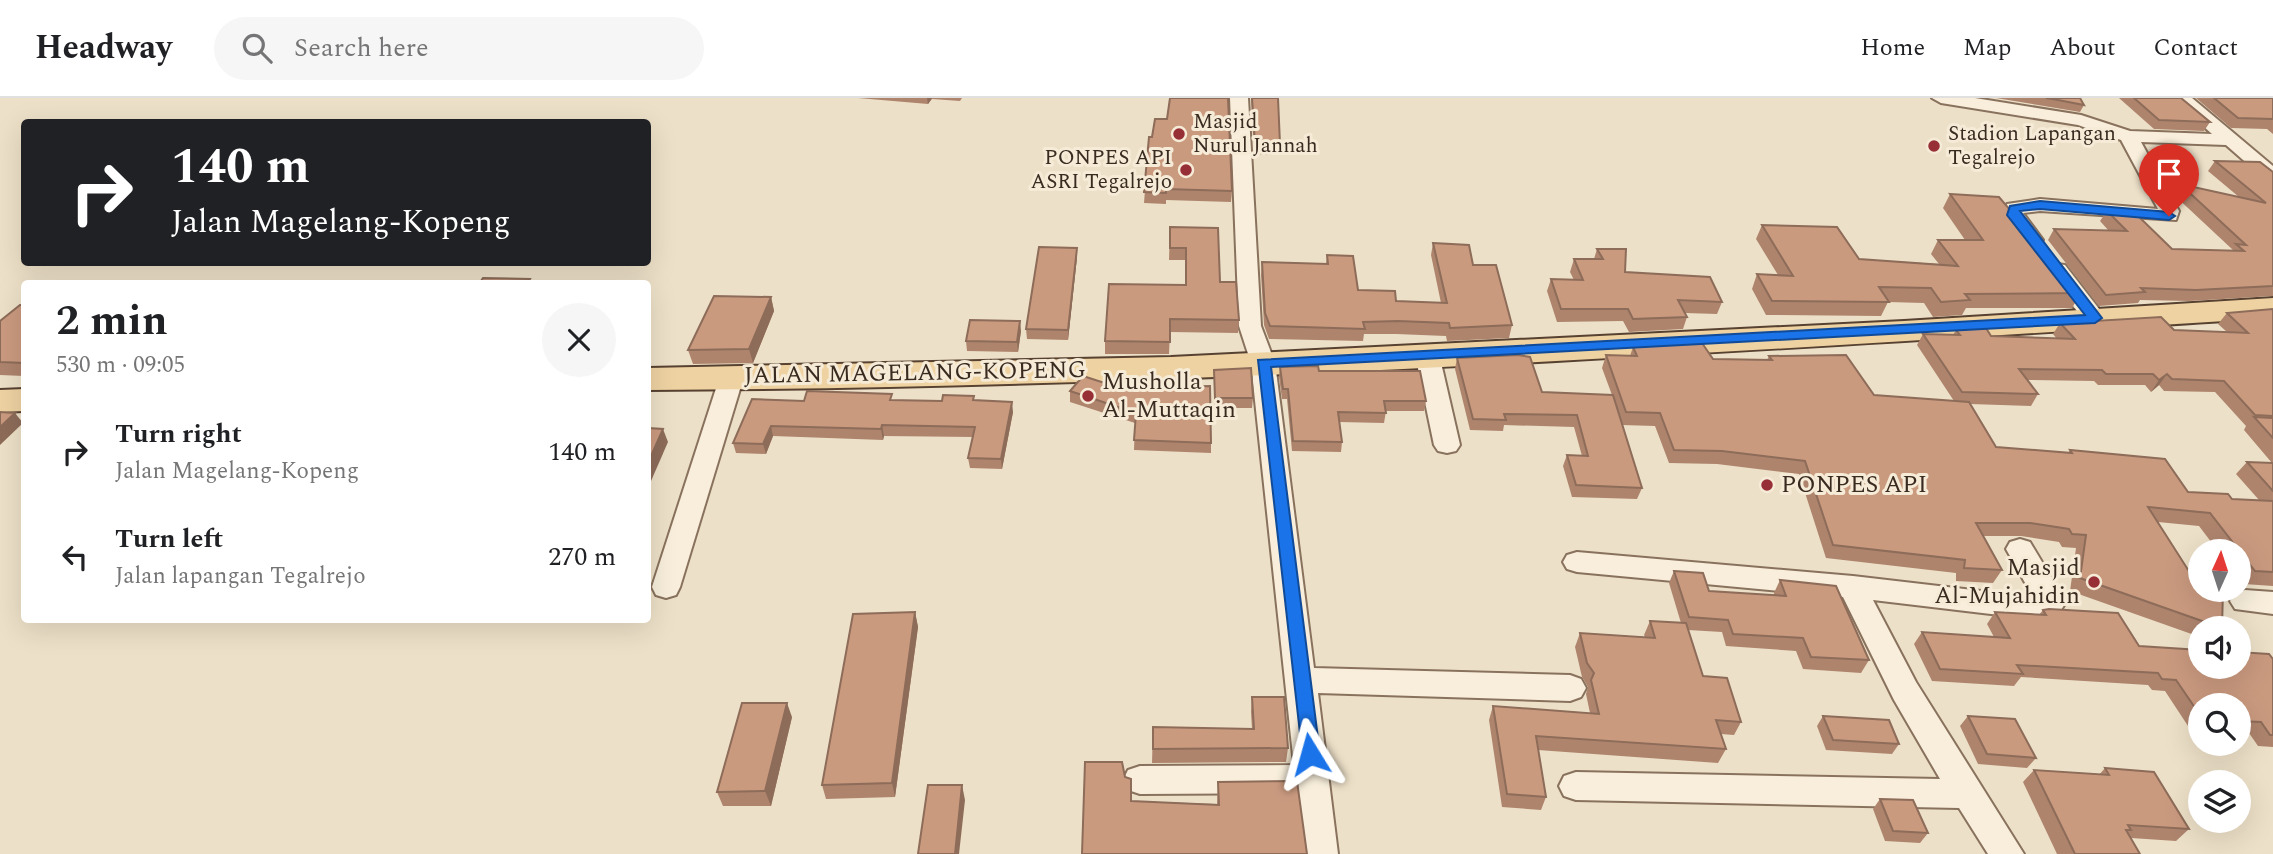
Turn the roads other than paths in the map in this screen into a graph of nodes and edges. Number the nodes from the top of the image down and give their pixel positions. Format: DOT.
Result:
graph roads {
  1 [pos="1239,98"];
  2 [pos="1941,98"];
  3 [pos="2181,98"];
  4 [pos="2128,136"];
  5 [pos="2231,140"];
  6 [pos="2273,176"];
  7 [pos="2273,308"];
  8 [pos="2095,318"];
  9 [pos="1427,354"];
  10 [pos="1263,363"];
  11 [pos="732,376"];
  12 [pos="651,379"];
  13 [pos="21,400"];
  14 [pos="0,401"];
  15 [pos="1447,445"];
  16 [pos="2020,549"];
  17 [pos="1577,562"];
  18 [pos="666,587"];
  19 [pos="1853,587"];
  20 [pos="1300,680"];
  21 [pos="1570,688"];
  22 [pos="1314,779"];
  23 [pos="1140,780"];
  24 [pos="1576,786"];
  25 [pos="1969,794"];
  26 [pos="1321,854"];
  27 [pos="2007,854"];
  1 -- 10 [label="street"];
  2 -- 4 [label="street"];
  3 -- 5 [label="street"];
  4 -- 5 [label="street"];
  4 -- 8 [label="street"];
  5 -- 6 [label="street"];
  7 -- 8 [label="main road, JALAN MAGELANG-KOPENG"];
  8 -- 9 [label="main road, JALAN MAGELANG-KOPENG"];
  9 -- 10 [label="main road, JALAN MAGELANG-KOPENG"];
  9 -- 15 [label="street"];
  10 -- 11 [label="main road, JALAN MAGELANG-KOPENG"];
  10 -- 20 [label="street"];
  11 -- 12 [label="main road, JALAN MAGELANG-KOPENG"];
  11 -- 18 [label="street"];
  13 -- 14 [label="main road"];
  16 -- 19 [label="street"];
  17 -- 19 [label="street"];
  19 -- 25 [label="street"];
  20 -- 21 [label="street"];
  20 -- 22 [label="street"];
  22 -- 23 [label="street"];
  22 -- 26 [label="street"];
  24 -- 25 [label="street"];
  25 -- 27 [label="street"];
}
